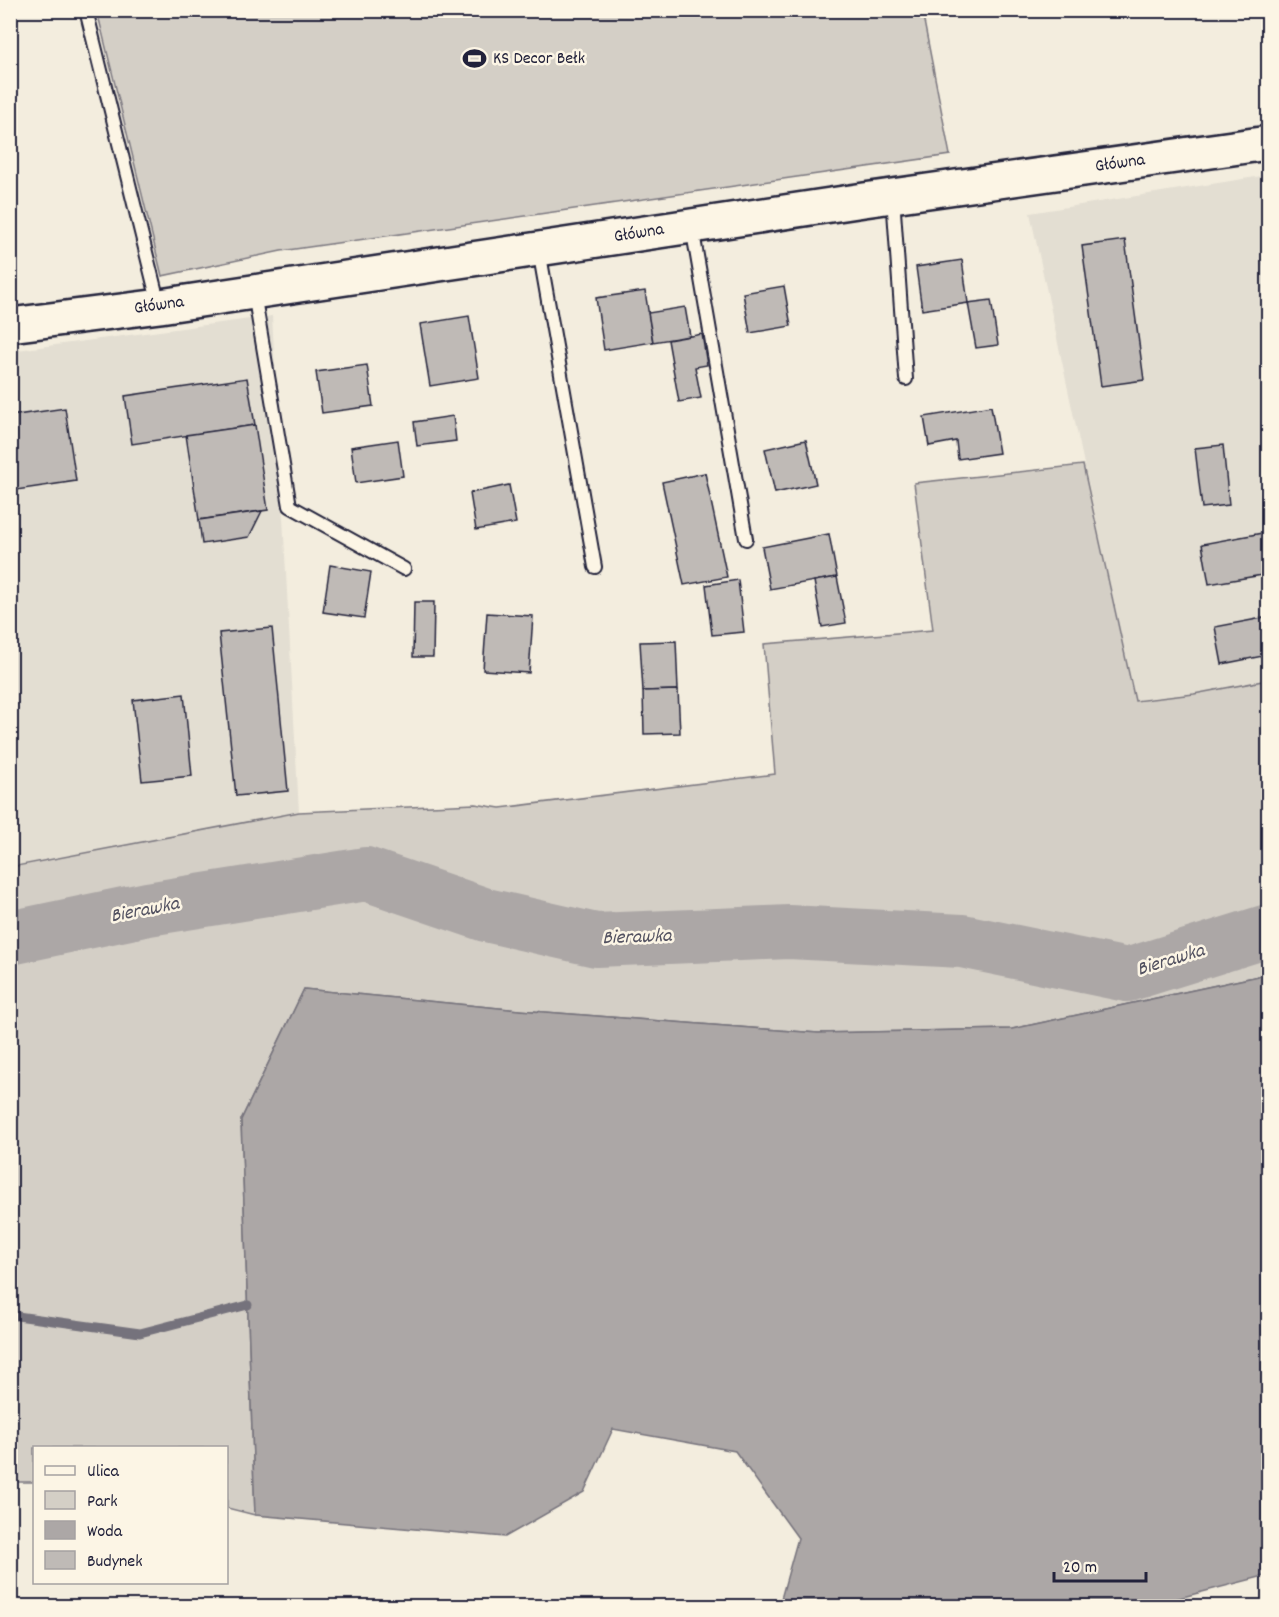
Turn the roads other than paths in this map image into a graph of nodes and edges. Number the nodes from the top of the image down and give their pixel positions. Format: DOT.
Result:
graph roads {
  1 [pos="86,10"];
  2 [pos="1269,143"];
  3 [pos="893,195"];
  4 [pos="692,226"];
  5 [pos="539,249"];
  6 [pos="254,292"];
  7 [pos="160,306"];
  8 [pos="10,326"];
  9 [pos="906,380"];
  10 [pos="746,540"];
  11 [pos="595,567"];
  12 [pos="404,569"];
  1 -- 7 [label="lane"];
  2 -- 3 [label="main road, Główna"];
  3 -- 4 [label="main road, Główna"];
  3 -- 9 [label="lane"];
  4 -- 5 [label="main road, Główna"];
  4 -- 10 [label="lane"];
  5 -- 6 [label="main road, Główna"];
  5 -- 11 [label="lane"];
  6 -- 7 [label="main road, Główna"];
  6 -- 12 [label="lane"];
  7 -- 8 [label="main road, Główna"];
}
